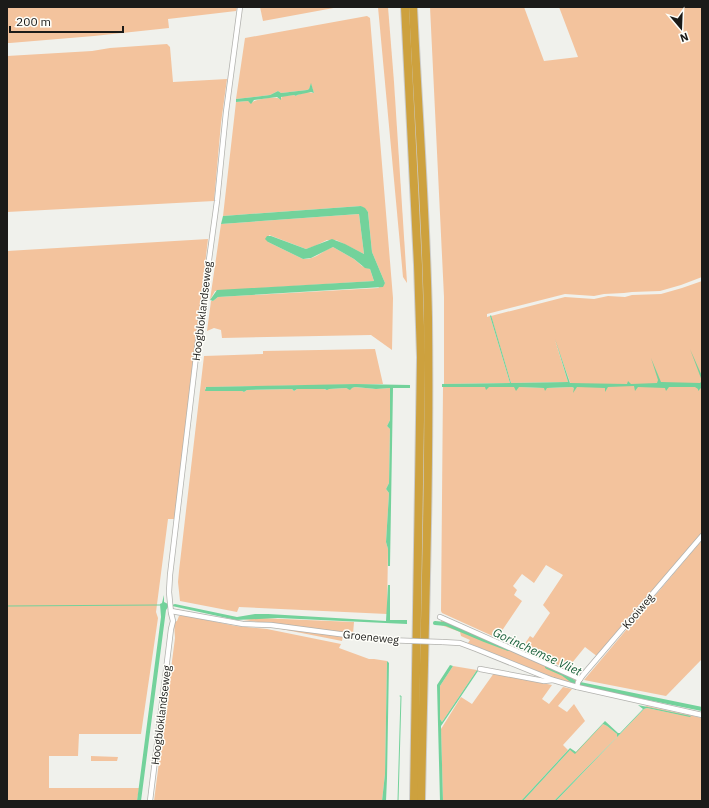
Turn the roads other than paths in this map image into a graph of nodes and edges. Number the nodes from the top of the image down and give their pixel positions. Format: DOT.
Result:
graph roads {
  1 [pos="240,7"];
  2 [pos="404,7"];
  3 [pos="413,7"];
  4 [pos="702,536"];
  5 [pos="171,609"];
  6 [pos="440,617"];
  7 [pos="480,669"];
  8 [pos="553,680"];
  9 [pos="578,683"];
  10 [pos="702,715"];
  11 [pos="150,801"];
  12 [pos="414,801"];
  13 [pos="422,801"];
  1 -- 5 [label="street, Hoogbloklandseweg"];
  2 -- 12 [label="highway"];
  3 -- 13 [label="highway"];
  4 -- 9 [label="street, Kooiweg"];
  5 -- 8 [label="street, Groeneweg, bridge"];
  5 -- 11 [label="street, Hoogbloklandseweg"];
  6 -- 9 [label="street, Groeneweg"];
  7 -- 8 [label="street, Groeneweg"];
  8 -- 9 [label="street, Groeneweg"];
  9 -- 10 [label="street, Groeneweg"];
}
